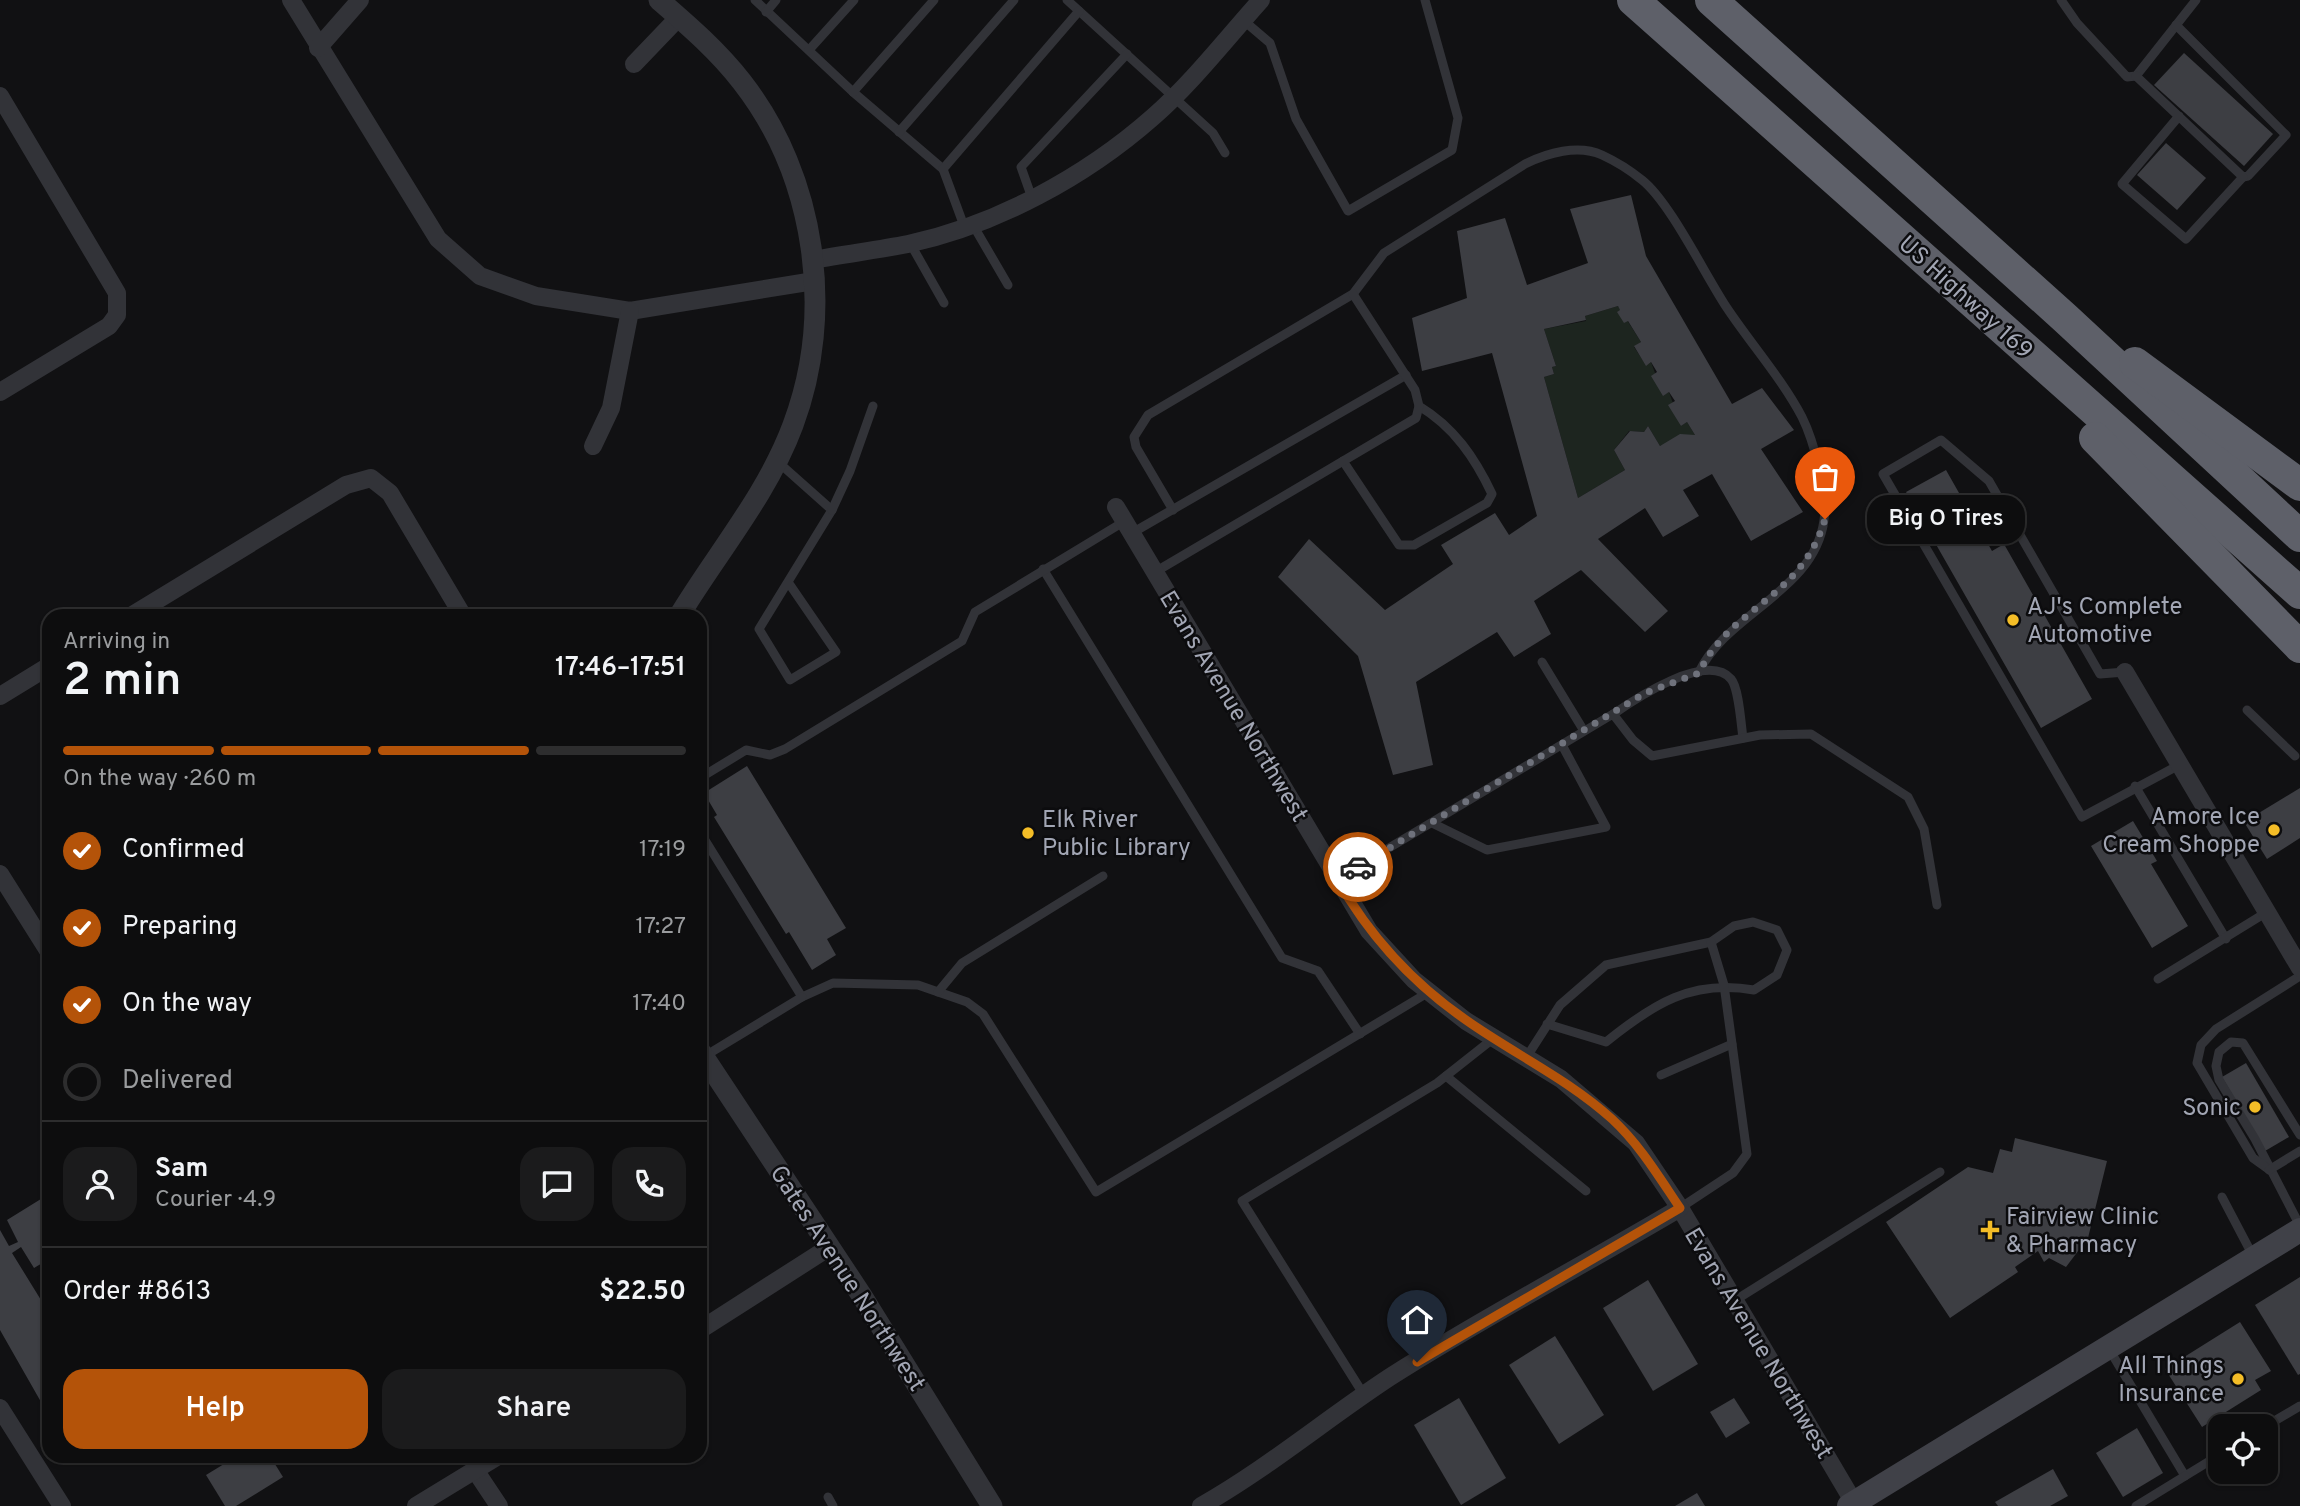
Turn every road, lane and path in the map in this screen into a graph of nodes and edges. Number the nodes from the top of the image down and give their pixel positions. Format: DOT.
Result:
graph roads {
  1 [pos="291,0"];
  2 [pos="360,0"];
  3 [pos="659,0"];
  4 [pos="755,0"];
  5 [pos="776,0"];
  6 [pos="854,0"];
  7 [pos="934,0"];
  8 [pos="1014,0"];
  9 [pos="1067,0"];
  10 [pos="1261,0"];
  11 [pos="1425,0"];
  12 [pos="1633,0"];
  13 [pos="1711,0"];
  14 [pos="2061,0"];
  15 [pos="2196,0"];
  16 [pos="1079,11"];
  17 [pos="766,12"];
  18 [pos="678,17"];
  19 [pos="1243,20"];
  20 [pos="2176,25"];
  21 [pos="318,48"];
  22 [pos="809,50"];
  23 [pos="1127,54"];
  24 [pos="634,64"];
  25 [pos="2136,76"];
  26 [pos="853,92"];
  27 [pos="0,96"];
  28 [pos="1174,96"];
  29 [pos="2179,116"];
  30 [pos="899,132"];
  31 [pos="1225,153"];
  32 [pos="943,169"];
  33 [pos="2243,177"];
  34 [pos="1032,198"];
  35 [pos="968,224"];
  36 [pos="910,243"];
  37 [pos="813,260"];
  38 [pos="814,281"];
  39 [pos="1008,285"];
  40 [pos="1353,293"];
  41 [pos="944,303"];
  42 [pos="630,311"];
  43 [pos="2065,318"];
  44 [pos="2048,372"];
  45 [pos="1406,375"];
  46 [pos="0,393"];
  47 [pos="1419,405"];
  48 [pos="873,406"];
  49 [pos="593,446"];
  50 [pos="777,461"];
  51 [pos="1343,461"];
  52 [pos="2300,485"];
  53 [pos="832,510"];
  54 [pos="1173,510"];
  55 [pos="1124,520"];
  56 [pos="2300,536"];
  57 [pos="1043,569"];
  58 [pos="1155,572"];
  59 [pos="788,582"];
  60 [pos="2300,593"];
  61 [pos="142,609"];
  62 [pos="459,609"];
  63 [pos="683,609"];
  64 [pos="2300,646"];
  65 [pos="1542,662"];
  66 [pos="42,670"];
  67 [pos="2125,672"];
  68 [pos="1699,673"];
  69 [pos="0,696"];
  70 [pos="2247,710"];
  71 [pos="1612,715"];
  72 [pos="1584,732"];
  73 [pos="1743,738"];
  74 [pos="1562,745"];
  75 [pos="2295,756"];
  76 [pos="2181,764"];
  77 [pos="707,774"];
  78 [pos="2135,786"];
  79 [pos="1432,822"];
  80 [pos="707,843"];
  81 [pos="1103,876"];
  82 [pos="1,879"];
  83 [pos="1337,879"];
  84 [pos="1937,905"];
  85 [pos="2268,911"];
  86 [pos="2226,939"];
  87 [pos="42,941"];
  88 [pos="1712,942"];
  89 [pos="2296,950"];
  90 [pos="2300,968"];
  91 [pos="2300,976"];
  92 [pos="2158,979"];
  93 [pos="1724,985"];
  94 [pos="938,992"];
  95 [pos="1429,992"];
  96 [pos="802,997"];
  97 [pos="1547,1024"];
  98 [pos="1360,1034"];
  99 [pos="1493,1038"];
  100 [pos="1732,1044"];
  101 [pos="707,1051"];
  102 [pos="1527,1058"];
  103 [pos="707,1062"];
  104 [pos="1661,1075"];
  105 [pos="1446,1076"];
  106 [pos="2300,1135"];
  107 [pos="2300,1151"];
  108 [pos="2269,1170"];
  109 [pos="1940,1172"];
  110 [pos="1586,1191"];
  111 [pos="2222,1197"];
  112 [pos="1680,1208"];
  113 [pos="2300,1228"];
  114 [pos="828,1248"];
  115 [pos="2254,1258"];
  116 [pos="1733,1301"];
  117 [pos="707,1326"];
  118 [pos="2108,1348"];
  119 [pos="1364,1395"];
  120 [pos="2300,1406"];
  121 [pos="0,1408"];
  122 [pos="2278,1419"];
  123 [pos="2208,1462"];
  124 [pos="486,1463"];
  125 [pos="475,1470"];
  126 [pos="2185,1476"];
  127 [pos="57,1504"];
  128 [pos="1853,1505"];
  129 [pos="416,1506"];
  130 [pos="499,1506"];
  131 [pos="992,1506"];
  132 [pos="1201,1506"];
  133 [pos="2136,1506"];
  1 -- 21 [label="street"];
  2 -- 21 [label="street"];
  3 -- 18 [label="street"];
  4 -- 17 [label="lane"];
  5 -- 17 [label="lane"];
  6 -- 22 [label="lane"];
  7 -- 26 [label="lane"];
  8 -- 30 [label="lane"];
  9 -- 16 [label="lane"];
  10 -- 19 [label="street"];
  11 -- 19 [label="lane"];
  12 -- 44 [label="highway, US Highway 169"];
  13 -- 43 [label="highway, US Highway 169"];
  14 -- 25 [label="lane"];
  15 -- 20 [label="lane"];
  16 -- 23 [label="lane"];
  16 -- 32 [label="lane"];
  17 -- 22 [label="lane"];
  18 -- 24 [label="street"];
  18 -- 37 [label="street"];
  19 -- 28 [label="street"];
  20 -- 25 [label="lane"];
  20 -- 33 [label="lane"];
  21 -- 42 [label="street"];
  22 -- 26 [label="lane"];
  23 -- 28 [label="lane"];
  23 -- 34 [label="lane"];
  25 -- 29 [label="lane"];
  26 -- 30 [label="lane"];
  27 -- 46 [label="street"];
  28 -- 31 [label="lane"];
  28 -- 34 [label="street"];
  29 -- 33 [label="lane"];
  29 -- 33 [label="lane"];
  30 -- 32 [label="lane"];
  32 -- 35 [label="lane"];
  34 -- 35 [label="street"];
  35 -- 36 [label="street"];
  35 -- 39 [label="lane"];
  36 -- 37 [label="street"];
  36 -- 41 [label="lane"];
  37 -- 38 [label="street"];
  38 -- 42 [label="street"];
  38 -- 50 [label="street"];
  40 -- 45 [label="lane"];
  40 -- 54 [label="lane"];
  40 -- 68 [label="lane"];
  42 -- 49 [label="street"];
  43 -- 52 [label="highway"];
  43 -- 56 [label="highway, US Highway 169"];
  44 -- 60 [label="highway, US Highway 169"];
  44 -- 64 [label="highway"];
  45 -- 47 [label="lane"];
  45 -- 54 [label="lane"];
  47 -- 51 [label="lane"];
  47 -- 51 [label="lane"];
  48 -- 53 [label="lane"];
  50 -- 53 [label="lane"];
  50 -- 63 [label="street"];
  51 -- 58 [label="lane"];
  53 -- 59 [label="lane"];
  54 -- 55 [label="lane"];
  55 -- 57 [label="lane"];
  55 -- 58 [label="street, Evans Avenue Northwest"];
  57 -- 77 [label="lane"];
  57 -- 98 [label="lane"];
  58 -- 83 [label="street, Evans Avenue Northwest"];
  59 -- 59 [label="lane"];
  61 -- 62 [label="street"];
  65 -- 72 [label="lane"];
  66 -- 69 [label="street"];
  67 -- 76 [label="street"];
  67 -- 78 [label="lane"];
  68 -- 71 [label="lane"];
  68 -- 73 [label="lane"];
  70 -- 75 [label="lane"];
  71 -- 72 [label="lane"];
  71 -- 73 [label="lane"];
  72 -- 74 [label="lane"];
  73 -- 84 [label="lane"];
  74 -- 79 [label="lane"];
  74 -- 79 [label="lane"];
  76 -- 78 [label="lane"];
  76 -- 85 [label="street"];
  78 -- 86 [label="lane"];
  79 -- 83 [label="lane"];
  80 -- 96 [label="lane"];
  81 -- 94 [label="lane"];
  82 -- 87 [label="street"];
  83 -- 95 [label="street, Evans Avenue Northwest"];
  85 -- 86 [label="lane"];
  85 -- 89 [label="street"];
  86 -- 92 [label="lane"];
  88 -- 93 [label="lane"];
  88 -- 93 [label="lane"];
  88 -- 97 [label="lane"];
  89 -- 90 [label="street"];
  91 -- 108 [label="lane"];
  93 -- 97 [label="lane"];
  93 -- 100 [label="lane"];
  94 -- 96 [label="lane"];
  94 -- 98 [label="lane"];
  95 -- 98 [label="lane"];
  95 -- 99 [label="street, Evans Avenue Northwest"];
  96 -- 101 [label="lane"];
  97 -- 102 [label="lane"];
  99 -- 102 [label="street, Evans Avenue Northwest"];
  99 -- 105 [label="lane"];
  100 -- 104 [label="lane"];
  100 -- 112 [label="lane"];
  102 -- 112 [label="street, Evans Avenue Northwest"];
  103 -- 114 [label="street, Gates Avenue Northwest"];
  105 -- 110 [label="lane"];
  105 -- 119 [label="lane"];
  106 -- 108 [label="lane"];
  107 -- 108 [label="lane"];
  108 -- 113 [label="lane"];
  109 -- 116 [label="lane"];
  111 -- 115 [label="lane"];
  112 -- 116 [label="street, Evans Avenue Northwest"];
  112 -- 119 [label="street"];
  113 -- 115 [label="main road"];
  114 -- 117 [label="street"];
  114 -- 131 [label="street, Gates Avenue Northwest"];
  115 -- 118 [label="main road"];
  116 -- 128 [label="street, Evans Avenue Northwest"];
  118 -- 126 [label="lane"];
  118 -- 128 [label="main road"];
  119 -- 132 [label="street"];
  120 -- 122 [label="lane"];
  121 -- 127 [label="street"];
  123 -- 126 [label="lane"];
  124 -- 125 [label="street"];
  125 -- 129 [label="street"];
  125 -- 130 [label="street"];
  126 -- 133 [label="lane"];
}
